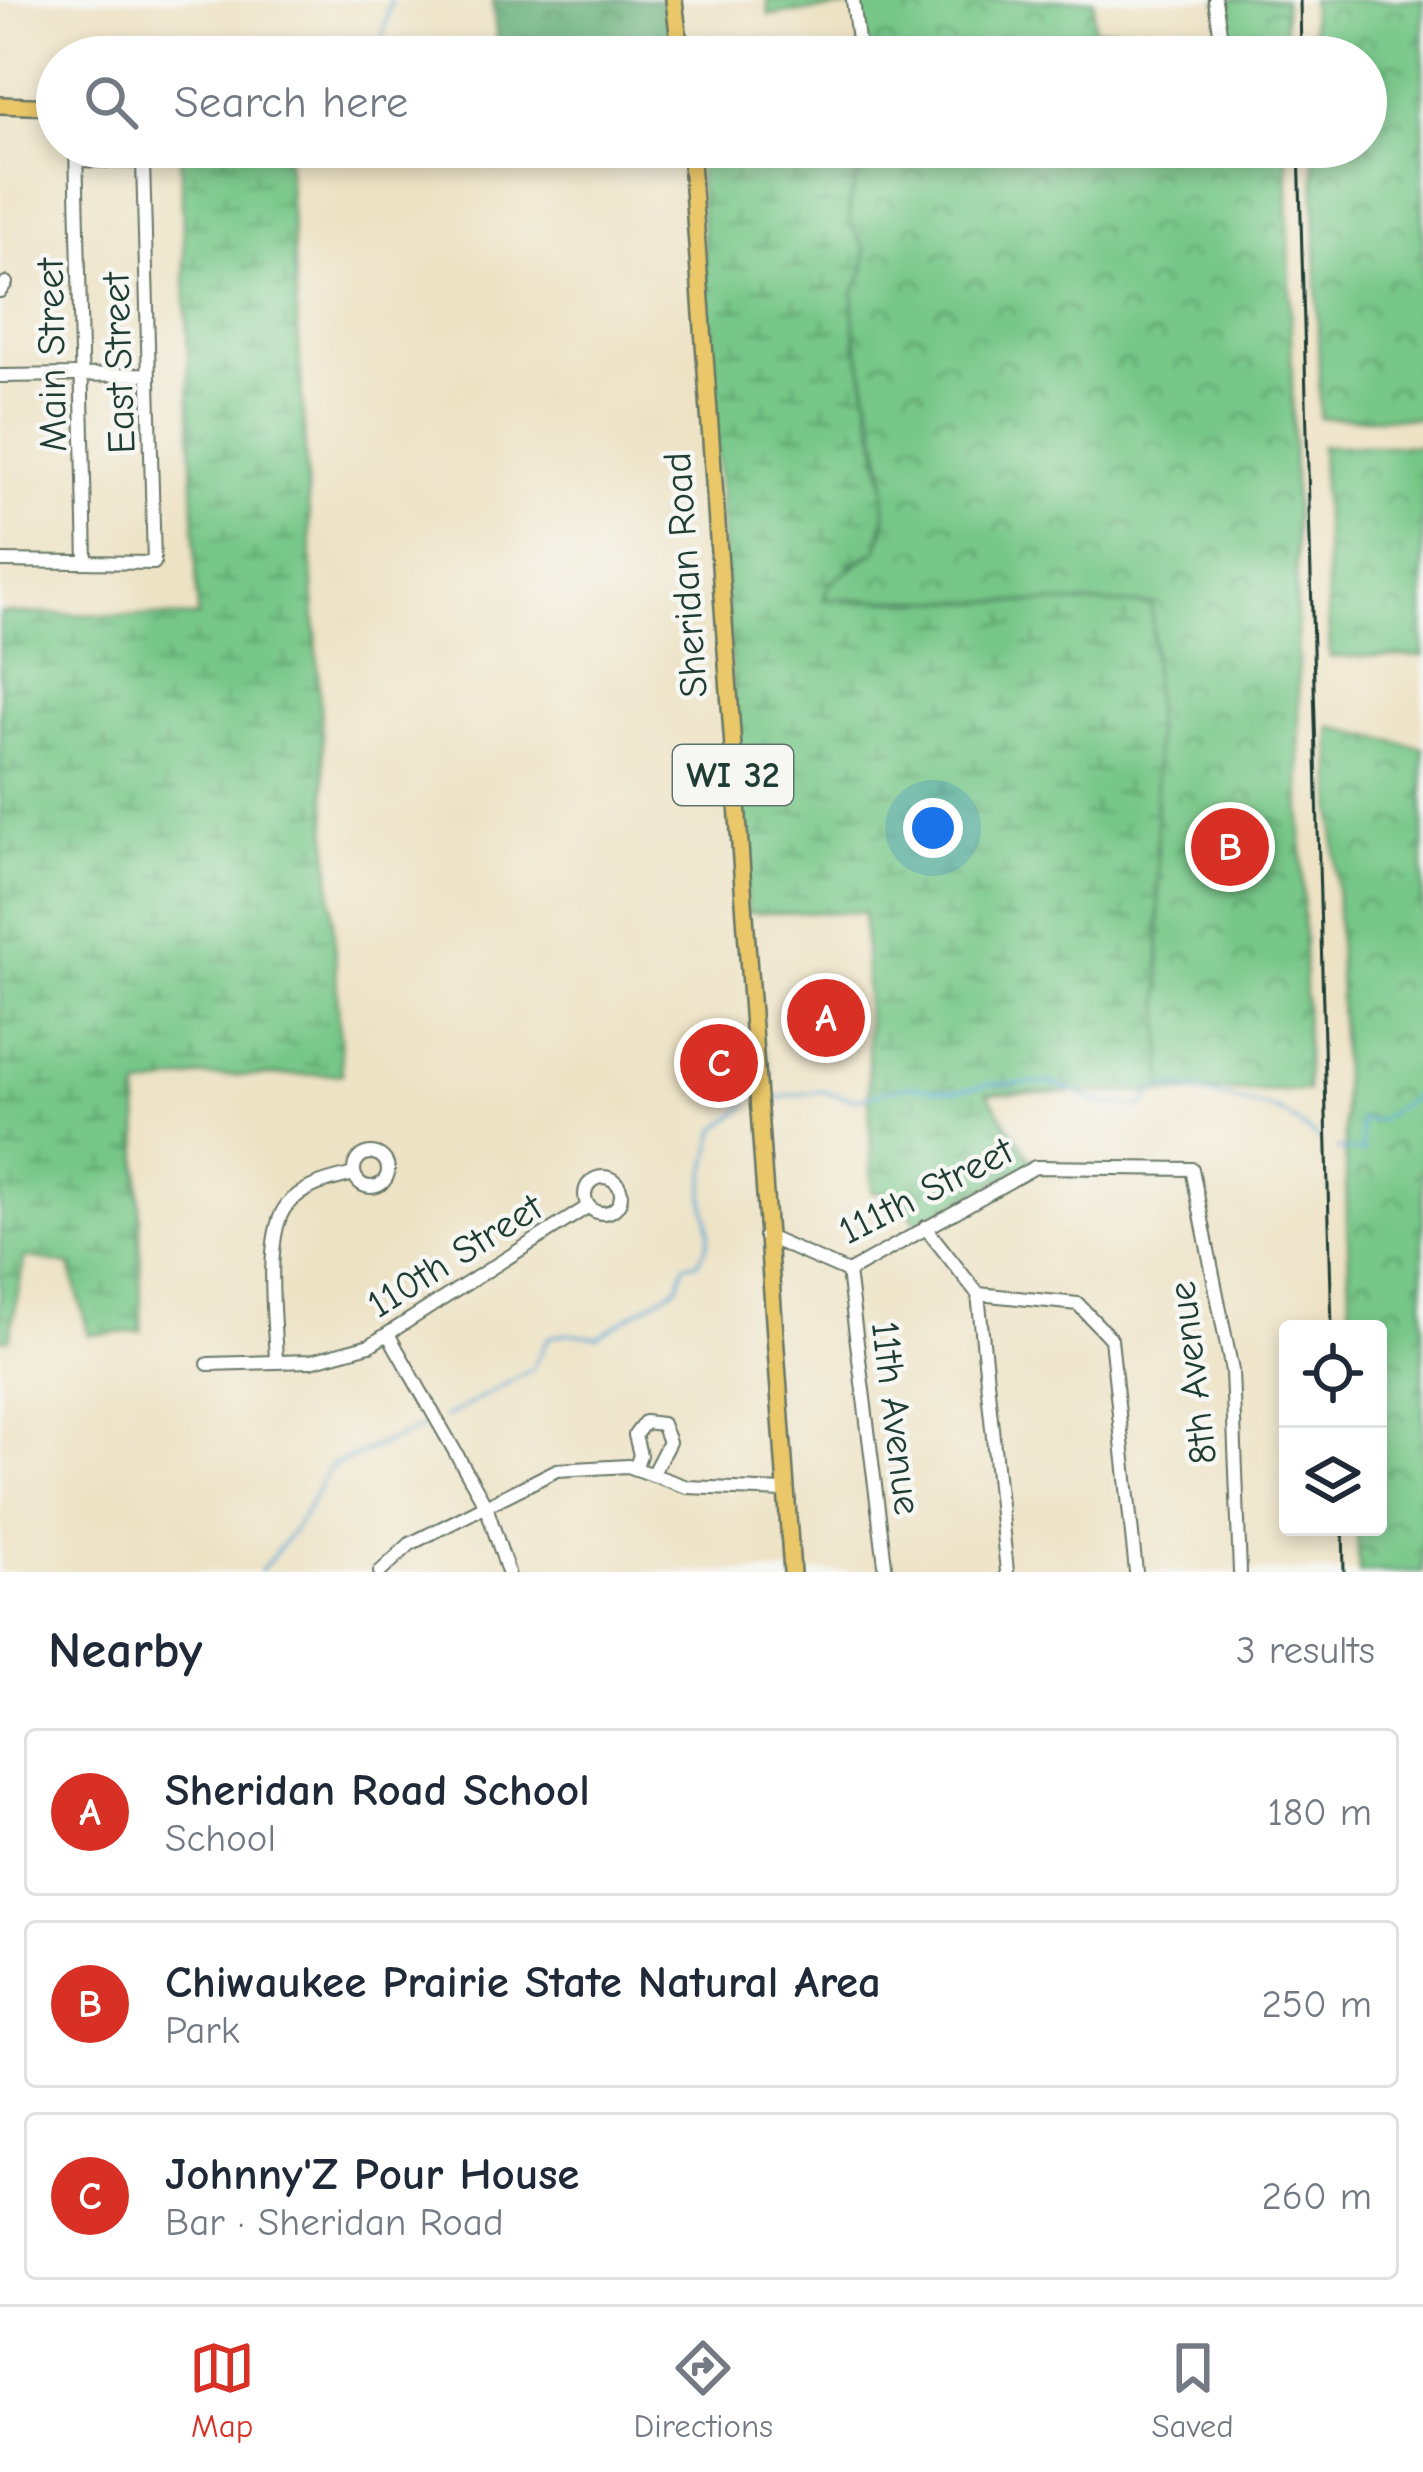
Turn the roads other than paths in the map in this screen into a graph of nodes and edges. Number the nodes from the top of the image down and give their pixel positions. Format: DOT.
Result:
graph roads {
  1 [pos="674,0"];
  2 [pos="853,0"];
  3 [pos="1215,0"];
  4 [pos="678,36"];
  5 [pos="857,36"];
  6 [pos="1221,36"];
  7 [pos="0,105"];
  8 [pos="36,106"];
  9 [pos="77,168"];
  10 [pos="142,168"];
  11 [pos="691,168"];
  12 [pos="149,374"];
  13 [pos="82,375"];
  14 [pos="0,376"];
  15 [pos="0,561"];
  16 [pos="86,562"];
  17 [pos="1192,1169"];
  18 [pos="354,1174"];
  19 [pos="589,1206"];
  20 [pos="925,1227"];
  21 [pos="765,1236"];
  22 [pos="848,1272"];
  23 [pos="978,1294"];
  24 [pos="388,1334"];
  25 [pos="275,1362"];
  26 [pos="208,1364"];
  27 [pos="635,1469"];
  28 [pos="652,1475"];
  29 [pos="785,1491"];
  30 [pos="486,1506"];
  31 [pos="380,1572"];
  32 [pos="508,1572"];
  33 [pos="792,1572"];
  34 [pos="886,1572"];
  35 [pos="1007,1572"];
  36 [pos="1136,1572"];
  37 [pos="1240,1572"];
  1 -- 4 [label="main road"];
  2 -- 5 [label="street"];
  3 -- 6 [label="street"];
  7 -- 8 [label="main road"];
  9 -- 13 [label="street, Main Street"];
  10 -- 12 [label="street, East Street"];
  11 -- 21 [label="main road, Sheridan Road / WI 32"];
  12 -- 13 [label="street"];
  12 -- 16 [label="street, East Street"];
  13 -- 14 [label="street"];
  13 -- 16 [label="street, Main Street"];
  15 -- 16 [label="street"];
  17 -- 20 [label="street, 111th Street"];
  17 -- 37 [label="street, 8th Avenue"];
  18 -- 25 [label="street"];
  19 -- 24 [label="street, 110th Street"];
  20 -- 22 [label="street, 111th Street"];
  20 -- 23 [label="street"];
  21 -- 22 [label="street, 111th Street"];
  21 -- 29 [label="main road, Sheridan Road / WI 32"];
  22 -- 34 [label="street, 11th Avenue"];
  23 -- 35 [label="street"];
  23 -- 36 [label="street"];
  24 -- 25 [label="street, 110th Street"];
  24 -- 30 [label="street"];
  25 -- 26 [label="street, 110th Street"];
  27 -- 28 [label="street"];
  27 -- 28 [label="street"];
  27 -- 30 [label="street"];
  28 -- 29 [label="street"];
  29 -- 33 [label="main road, Sheridan Road / WI 32"];
  30 -- 31 [label="street"];
  30 -- 32 [label="street"];
}
